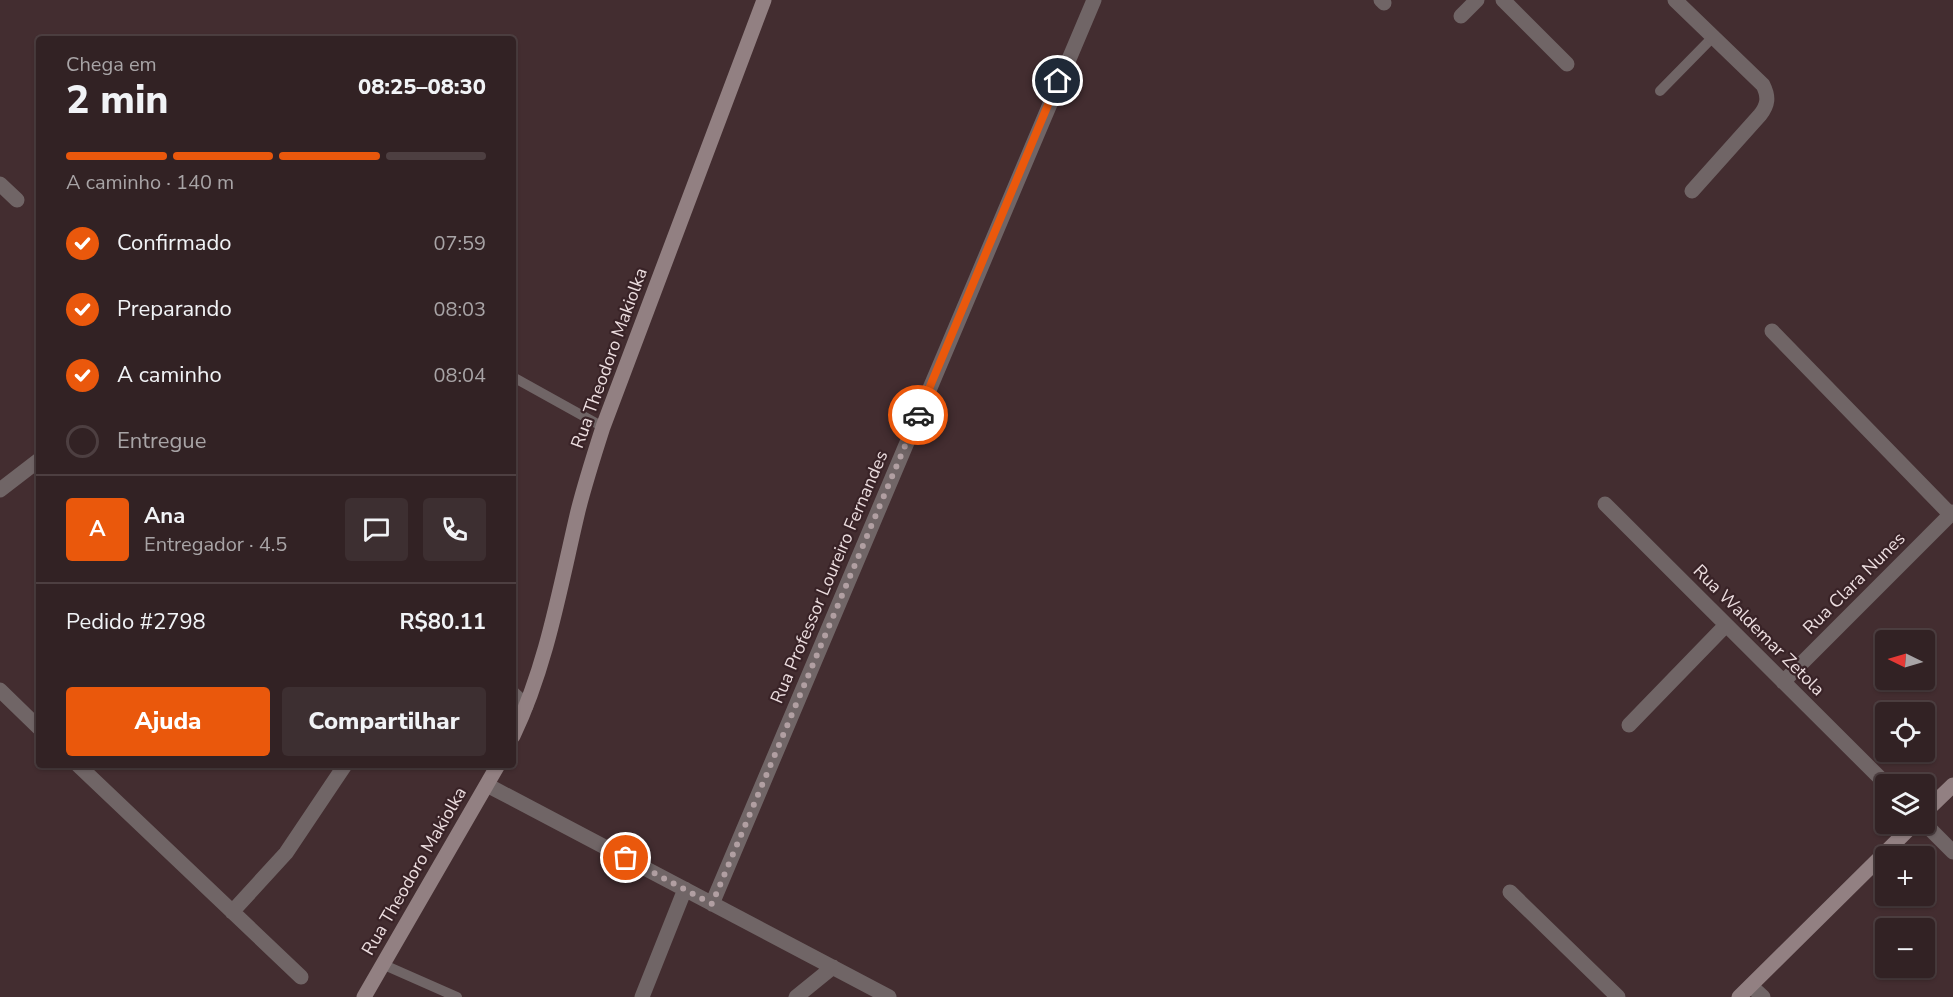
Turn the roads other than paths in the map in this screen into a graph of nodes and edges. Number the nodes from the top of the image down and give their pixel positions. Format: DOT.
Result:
graph roads {
  1 [pos="764,0"];
  2 [pos="1094,0"];
  3 [pos="1477,0"];
  4 [pos="1503,0"];
  5 [pos="1675,0"];
  6 [pos="1461,16"];
  7 [pos="1713,36"];
  8 [pos="1567,64"];
  9 [pos="1660,91"];
  10 [pos="0,184"];
  11 [pos="1692,191"];
  12 [pos="17,200"];
  13 [pos="1772,331"];
  14 [pos="516,379"];
  15 [pos="603,427"];
  16 [pos="36,462"];
  17 [pos="0,490"];
  18 [pos="1605,504"];
  19 [pos="1952,513"];
  20 [pos="1726,625"];
  21 [pos="1783,682"];
  22 [pos="0,690"];
  23 [pos="516,696"];
  24 [pos="526,706"];
  25 [pos="36,725"];
  26 [pos="1629,725"];
  27 [pos="516,729"];
  28 [pos="81,768"];
  29 [pos="343,768"];
  30 [pos="496,768"];
  31 [pos="1876,774"];
  32 [pos="486,785"];
  33 [pos="1953,785"];
  34 [pos="1935,802"];
  35 [pos="1904,834"];
  36 [pos="1934,834"];
  37 [pos="1953,852"];
  38 [pos="685,890"];
  39 [pos="1510,892"];
  40 [pos="712,904"];
  41 [pos="232,912"];
  42 [pos="382,964"];
  43 [pos="833,967"];
  44 [pos="301,977"];
  45 [pos="1750,986"];
  46 [pos="364,997"];
  47 [pos="457,997"];
  48 [pos="642,997"];
  49 [pos="796,997"];
  50 [pos="889,997"];
  51 [pos="1618,997"];
  52 [pos="1739,997"];
  53 [pos="1762,997"];
  1 -- 15 [label="main road, Rua Theodoro Makiolka"];
  2 -- 40 [label="street, Rua Professor Loureiro Fernandes"];
  3 -- 6 [label="street"];
  4 -- 8 [label="street"];
  5 -- 7 [label="street"];
  7 -- 9 [label="lane"];
  7 -- 11 [label="street"];
  10 -- 12 [label="street"];
  13 -- 19 [label="street"];
  14 -- 15 [label="lane"];
  15 -- 24 [label="main road, Rua Theodoro Makiolka"];
  16 -- 17 [label="street"];
  18 -- 20 [label="street, Rua Waldemar Zetola"];
  19 -- 21 [label="street, Rua Clara Nunes"];
  20 -- 21 [label="street, Rua Waldemar Zetola"];
  20 -- 26 [label="street"];
  21 -- 31 [label="street, Rua Waldemar Zetola"];
  22 -- 25 [label="street"];
  23 -- 24 [label="street"];
  24 -- 27 [label="main road, Rua Theodoro Makiolka"];
  28 -- 41 [label="street"];
  29 -- 41 [label="street"];
  30 -- 32 [label="main road, Rua Theodoro Makiolka"];
  32 -- 38 [label="street"];
  32 -- 42 [label="main road, Rua Theodoro Makiolka"];
  33 -- 34 [label="main road"];
  35 -- 45 [label="main road"];
  36 -- 37 [label="street"];
  38 -- 40 [label="street"];
  38 -- 48 [label="street"];
  39 -- 51 [label="street"];
  40 -- 43 [label="street"];
  41 -- 44 [label="street"];
  42 -- 46 [label="main road, Rua Theodoro Makiolka"];
  42 -- 47 [label="lane"];
  43 -- 49 [label="street"];
  43 -- 50 [label="street"];
  45 -- 52 [label="main road"];
  45 -- 53 [label="street"];
}
